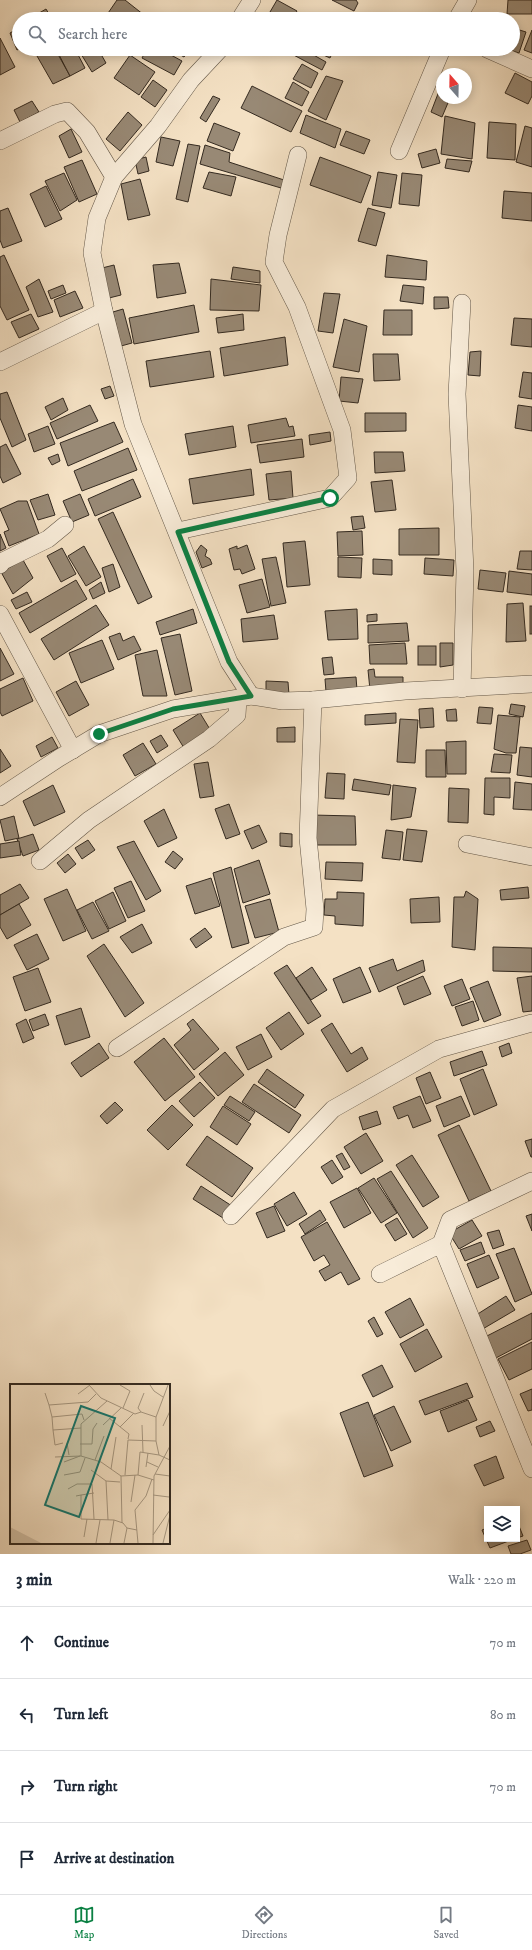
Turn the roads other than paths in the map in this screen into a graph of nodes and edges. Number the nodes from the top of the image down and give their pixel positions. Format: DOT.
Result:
graph roads {
  1 [pos="252,0"];
  2 [pos="468,0"];
  3 [pos="244,12"];
  4 [pos="461,12"];
  5 [pos="213,56"];
  6 [pos="439,56"];
  7 [pos="504,56"];
  8 [pos="532,68"];
  9 [pos="0,141"];
  10 [pos="399,151"];
  11 [pos="298,155"];
  12 [pos="114,177"];
  13 [pos="462,303"];
  14 [pos="104,311"];
  15 [pos="0,362"];
  16 [pos="65,525"];
  17 [pos="178,532"];
  18 [pos="0,565"];
  19 [pos="0,614"];
  20 [pos="532,684"];
  21 [pos="462,689"];
  22 [pos="245,698"];
  23 [pos="313,700"];
  24 [pos="73,750"];
  25 [pos="0,797"];
  26 [pos="466,844"];
  27 [pos="532,858"];
  28 [pos="40,861"];
  29 [pos="532,1023"];
  30 [pos="117,1048"];
  31 [pos="532,1181"];
  32 [pos="231,1216"];
  33 [pos="442,1244"];
  34 [pos="380,1274"];
  35 [pos="532,1469"];
  1 -- 3 [label="street"];
  2 -- 4 [label="street"];
  5 -- 12 [label="street"];
  6 -- 10 [label="street"];
  7 -- 8 [label="street"];
  9 -- 12 [label="street"];
  11 -- 17 [label="street"];
  12 -- 14 [label="street"];
  13 -- 21 [label="street"];
  14 -- 15 [label="street"];
  14 -- 17 [label="street"];
  16 -- 18 [label="street"];
  17 -- 22 [label="street"];
  19 -- 24 [label="street"];
  20 -- 21 [label="street"];
  21 -- 23 [label="street"];
  22 -- 23 [label="street"];
  22 -- 24 [label="street"];
  22 -- 28 [label="street"];
  23 -- 30 [label="street"];
  24 -- 25 [label="street"];
  26 -- 27 [label="street"];
  29 -- 32 [label="street"];
  31 -- 33 [label="street"];
  33 -- 34 [label="street"];
  33 -- 35 [label="street"];
}
